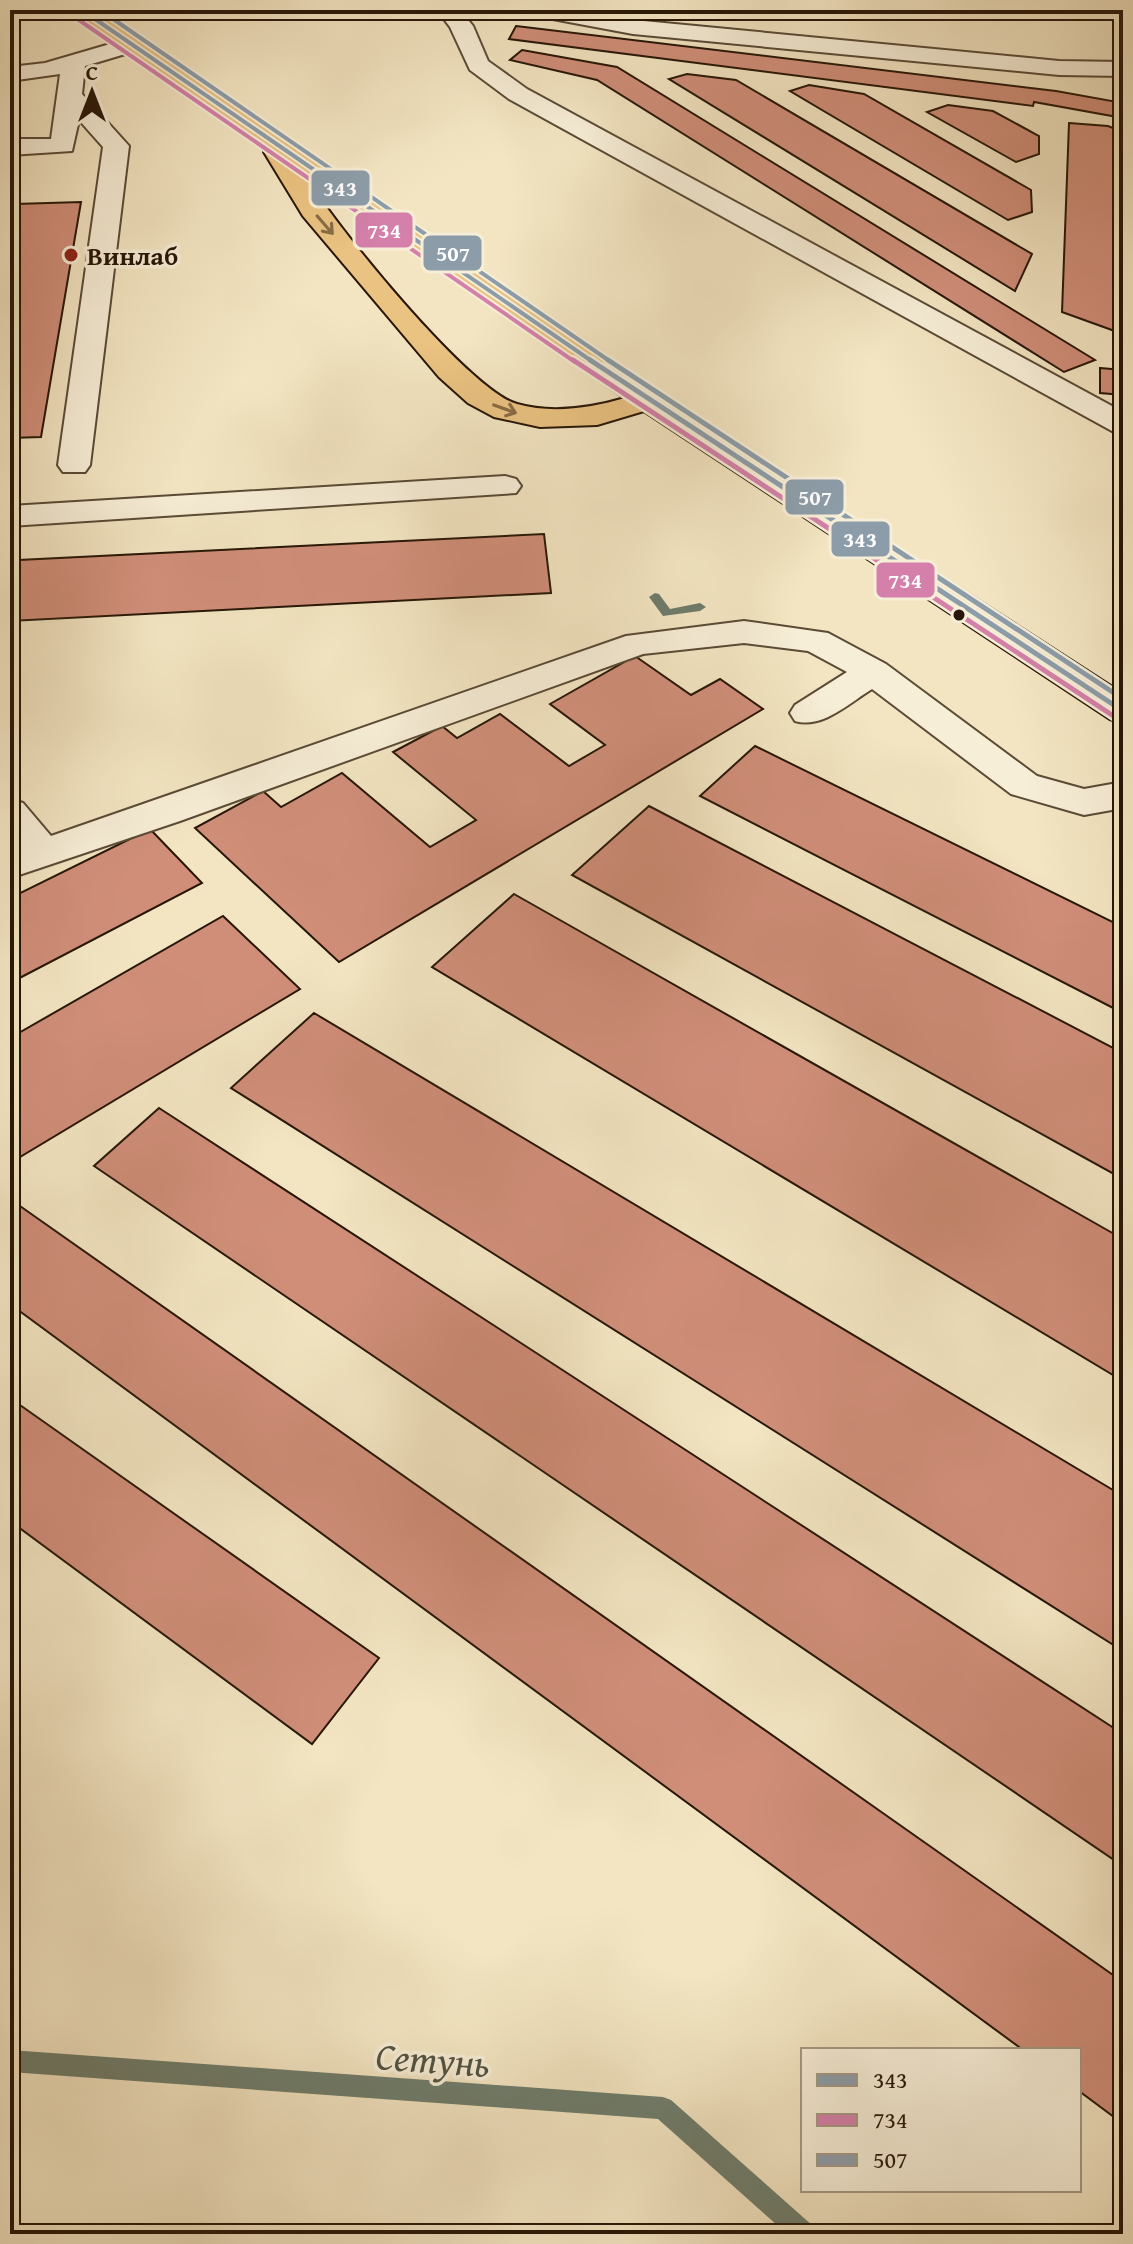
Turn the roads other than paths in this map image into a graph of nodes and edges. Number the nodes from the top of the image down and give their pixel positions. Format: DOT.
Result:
graph roads {
  1 [pos="82,10"];
  2 [pos="448,10"];
  3 [pos="542,10"];
  4 [pos="134,44"];
  5 [pos="73,63"];
  6 [pos="1123,69"];
  7 [pos="10,74"];
  8 [pos="70,96"];
  9 [pos="267,137"];
  10 [pos="10,147"];
  11 [pos="648,400"];
  12 [pos="1123,424"];
  13 [pos="74,465"];
  14 [pos="505,486"];
  15 [pos="10,516"];
  16 [pos="873,672"];
  17 [pos="1123,711"];
  18 [pos="808,713"];
  19 [pos="1123,795"];
  20 [pos="10,812"];
  21 [pos="26,858"];
  1 -- 4 [label="main road"];
  2 -- 12 [label="street"];
  3 -- 6 [label="street"];
  4 -- 5 [label="street"];
  4 -- 9 [label="main road"];
  5 -- 7 [label="street"];
  5 -- 8 [label="street"];
  8 -- 10 [label="street"];
  8 -- 13 [label="street"];
  9 -- 11 [label="main road"];
  9 -- 11 [label="main road, one-way"];
  11 -- 17 [label="main road"];
  14 -- 15 [label="street"];
  16 -- 18 [label="street"];
  16 -- 19 [label="street"];
  16 -- 21 [label="street"];
  20 -- 21 [label="street"];
}
